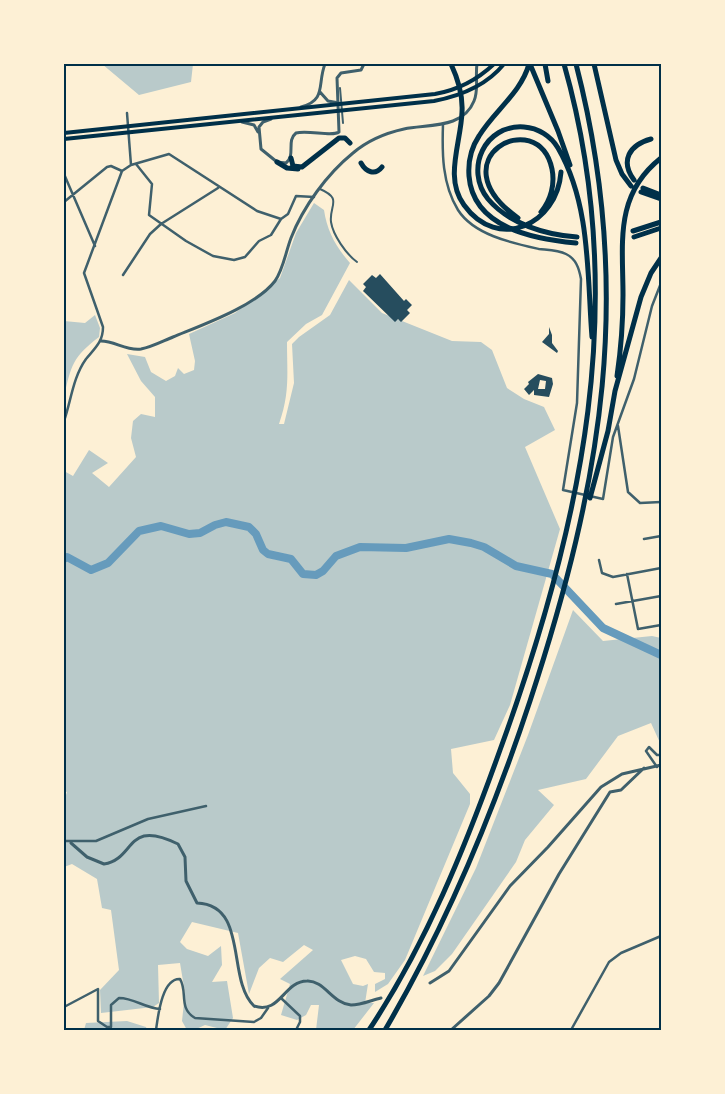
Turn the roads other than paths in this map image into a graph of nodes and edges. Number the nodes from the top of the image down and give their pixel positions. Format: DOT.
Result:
graph roads {
  1 [pos="324,64"];
  2 [pos="364,64"];
  3 [pos="451,64"];
  4 [pos="477,64"];
  5 [pos="494,64"];
  6 [pos="504,64"];
  7 [pos="529,64"];
  8 [pos="544,64"];
  9 [pos="564,64"];
  10 [pos="576,64"];
  11 [pos="594,64"];
  12 [pos="548,81"];
  13 [pos="340,88"];
  14 [pos="320,91"];
  15 [pos="362,102"];
  16 [pos="293,108"];
  17 [pos="127,113"];
  18 [pos="284,116"];
  19 [pos="217,123"];
  20 [pos="342,124"];
  21 [pos="444,124"];
  22 [pos="64,133"];
  23 [pos="259,133"];
  24 [pos="64,139"];
  25 [pos="651,139"];
  26 [pos="350,143"];
  27 [pos="291,158"];
  28 [pos="661,158"];
  29 [pos="277,162"];
  30 [pos="361,163"];
  31 [pos="131,164"];
  32 [pos="136,164"];
  33 [pos="302,167"];
  34 [pos="382,167"];
  35 [pos="122,171"];
  36 [pos="562,172"];
  37 [pos="64,174"];
  38 [pos="575,187"];
  39 [pos="218,188"];
  40 [pos="320,189"];
  41 [pos="642,190"];
  42 [pos="72,195"];
  43 [pos="314,197"];
  44 [pos="661,197"];
  45 [pos="64,202"];
  46 [pos="549,205"];
  47 [pos="281,219"];
  48 [pos="661,222"];
  49 [pos="161,224"];
  50 [pos="533,228"];
  51 [pos="661,228"];
  52 [pos="577,237"];
  53 [pos="576,243"];
  54 [pos="95,246"];
  55 [pos="661,258"];
  56 [pos="357,262"];
  57 [pos="123,275"];
  58 [pos="661,283"];
  59 [pos="101,341"];
  60 [pos="594,358"];
  61 [pos="615,391"];
  62 [pos="64,421"];
  63 [pos="618,424"];
  64 [pos="661,502"];
  65 [pos="584,514"];
  66 [pos="661,536"];
  67 [pos="644,539"];
  68 [pos="599,560"];
  69 [pos="661,568"];
  70 [pos="627,574"];
  71 [pos="661,596"];
  72 [pos="632,601"];
  73 [pos="616,604"];
  74 [pos="661,625"];
  75 [pos="661,755"];
  76 [pos="661,765"];
  77 [pos="657,766"];
  78 [pos="644,768"];
  79 [pos="206,806"];
  80 [pos="64,841"];
  81 [pos="71,842"];
  82 [pos="661,936"];
  83 [pos="430,983"];
  84 [pos="282,998"];
  85 [pos="381,998"];
  86 [pos="64,1007"];
  87 [pos="268,1008"];
  88 [pos="160,1009"];
  89 [pos="156,1030"];
  90 [pos="296,1030"];
  91 [pos="368,1030"];
  92 [pos="385,1030"];
  93 [pos="451,1030"];
  94 [pos="571,1030"];
  1 -- 14 [label="street"];
  2 -- 20 [label="street"];
  3 -- 46 [label="highway"];
  4 -- 21 [label="street"];
  5 -- 15 [label="main road"];
  6 -- 18 [label="main road"];
  7 -- 38 [label="highway"];
  7 -- 53 [label="highway"];
  8 -- 12 [label="highway"];
  9 -- 60 [label="highway"];
  10 -- 65 [label="highway"];
  11 -- 25 [label="highway"];
  13 -- 20 [label="street"];
  14 -- 15 [label="street"];
  14 -- 16 [label="street"];
  15 -- 16 [label="main road"];
  16 -- 22 [label="main road"];
  17 -- 31 [label="street"];
  18 -- 19 [label="main road"];
  18 -- 23 [label="street"];
  19 -- 23 [label="street"];
  19 -- 24 [label="main road"];
  20 -- 27 [label="street"];
  21 -- 40 [label="street"];
  21 -- 63 [label="street"];
  23 -- 29 [label="street"];
  26 -- 33 [label="highway"];
  27 -- 29 [label="street"];
  27 -- 33 [label="highway"];
  28 -- 61 [label="highway"];
  29 -- 33 [label="highway"];
  30 -- 34 [label="highway"];
  31 -- 32 [label="street"];
  31 -- 35 [label="street"];
  32 -- 39 [label="street"];
  32 -- 49 [label="street"];
  35 -- 42 [label="street"];
  35 -- 54 [label="street"];
  36 -- 46 [label="highway"];
  37 -- 42 [label="street"];
  38 -- 50 [label="highway"];
  38 -- 60 [label="highway"];
  39 -- 47 [label="street"];
  39 -- 49 [label="street"];
  40 -- 43 [label="street"];
  40 -- 56 [label="street"];
  41 -- 44 [label="highway"];
  42 -- 45 [label="street"];
  42 -- 54 [label="street"];
  43 -- 47 [label="street"];
  43 -- 59 [label="street"];
  46 -- 50 [label="highway"];
  47 -- 49 [label="street"];
  48 -- 51 [label="highway"];
  49 -- 57 [label="street"];
  50 -- 52 [label="highway"];
  54 -- 59 [label="street"];
  55 -- 61 [label="highway"];
  58 -- 63 [label="street"];
  59 -- 62 [label="street"];
  60 -- 91 [label="highway"];
  61 -- 65 [label="highway"];
  63 -- 64 [label="street"];
  65 -- 92 [label="highway"];
  66 -- 67 [label="street"];
  68 -- 70 [label="street"];
  69 -- 70 [label="street"];
  70 -- 72 [label="street"];
  71 -- 72 [label="street"];
  72 -- 73 [label="street"];
  72 -- 74 [label="street"];
  75 -- 77 [label="street"];
  76 -- 77 [label="street"];
  77 -- 78 [label="street"];
  78 -- 83 [label="street"];
  78 -- 93 [label="street"];
  79 -- 81 [label="street"];
  80 -- 81 [label="street"];
  81 -- 87 [label="street"];
  82 -- 94 [label="street"];
  84 -- 85 [label="street"];
  84 -- 87 [label="street"];
  84 -- 90 [label="street"];
  86 -- 88 [label="street"];
  87 -- 88 [label="street"];
  88 -- 89 [label="street"];
}
